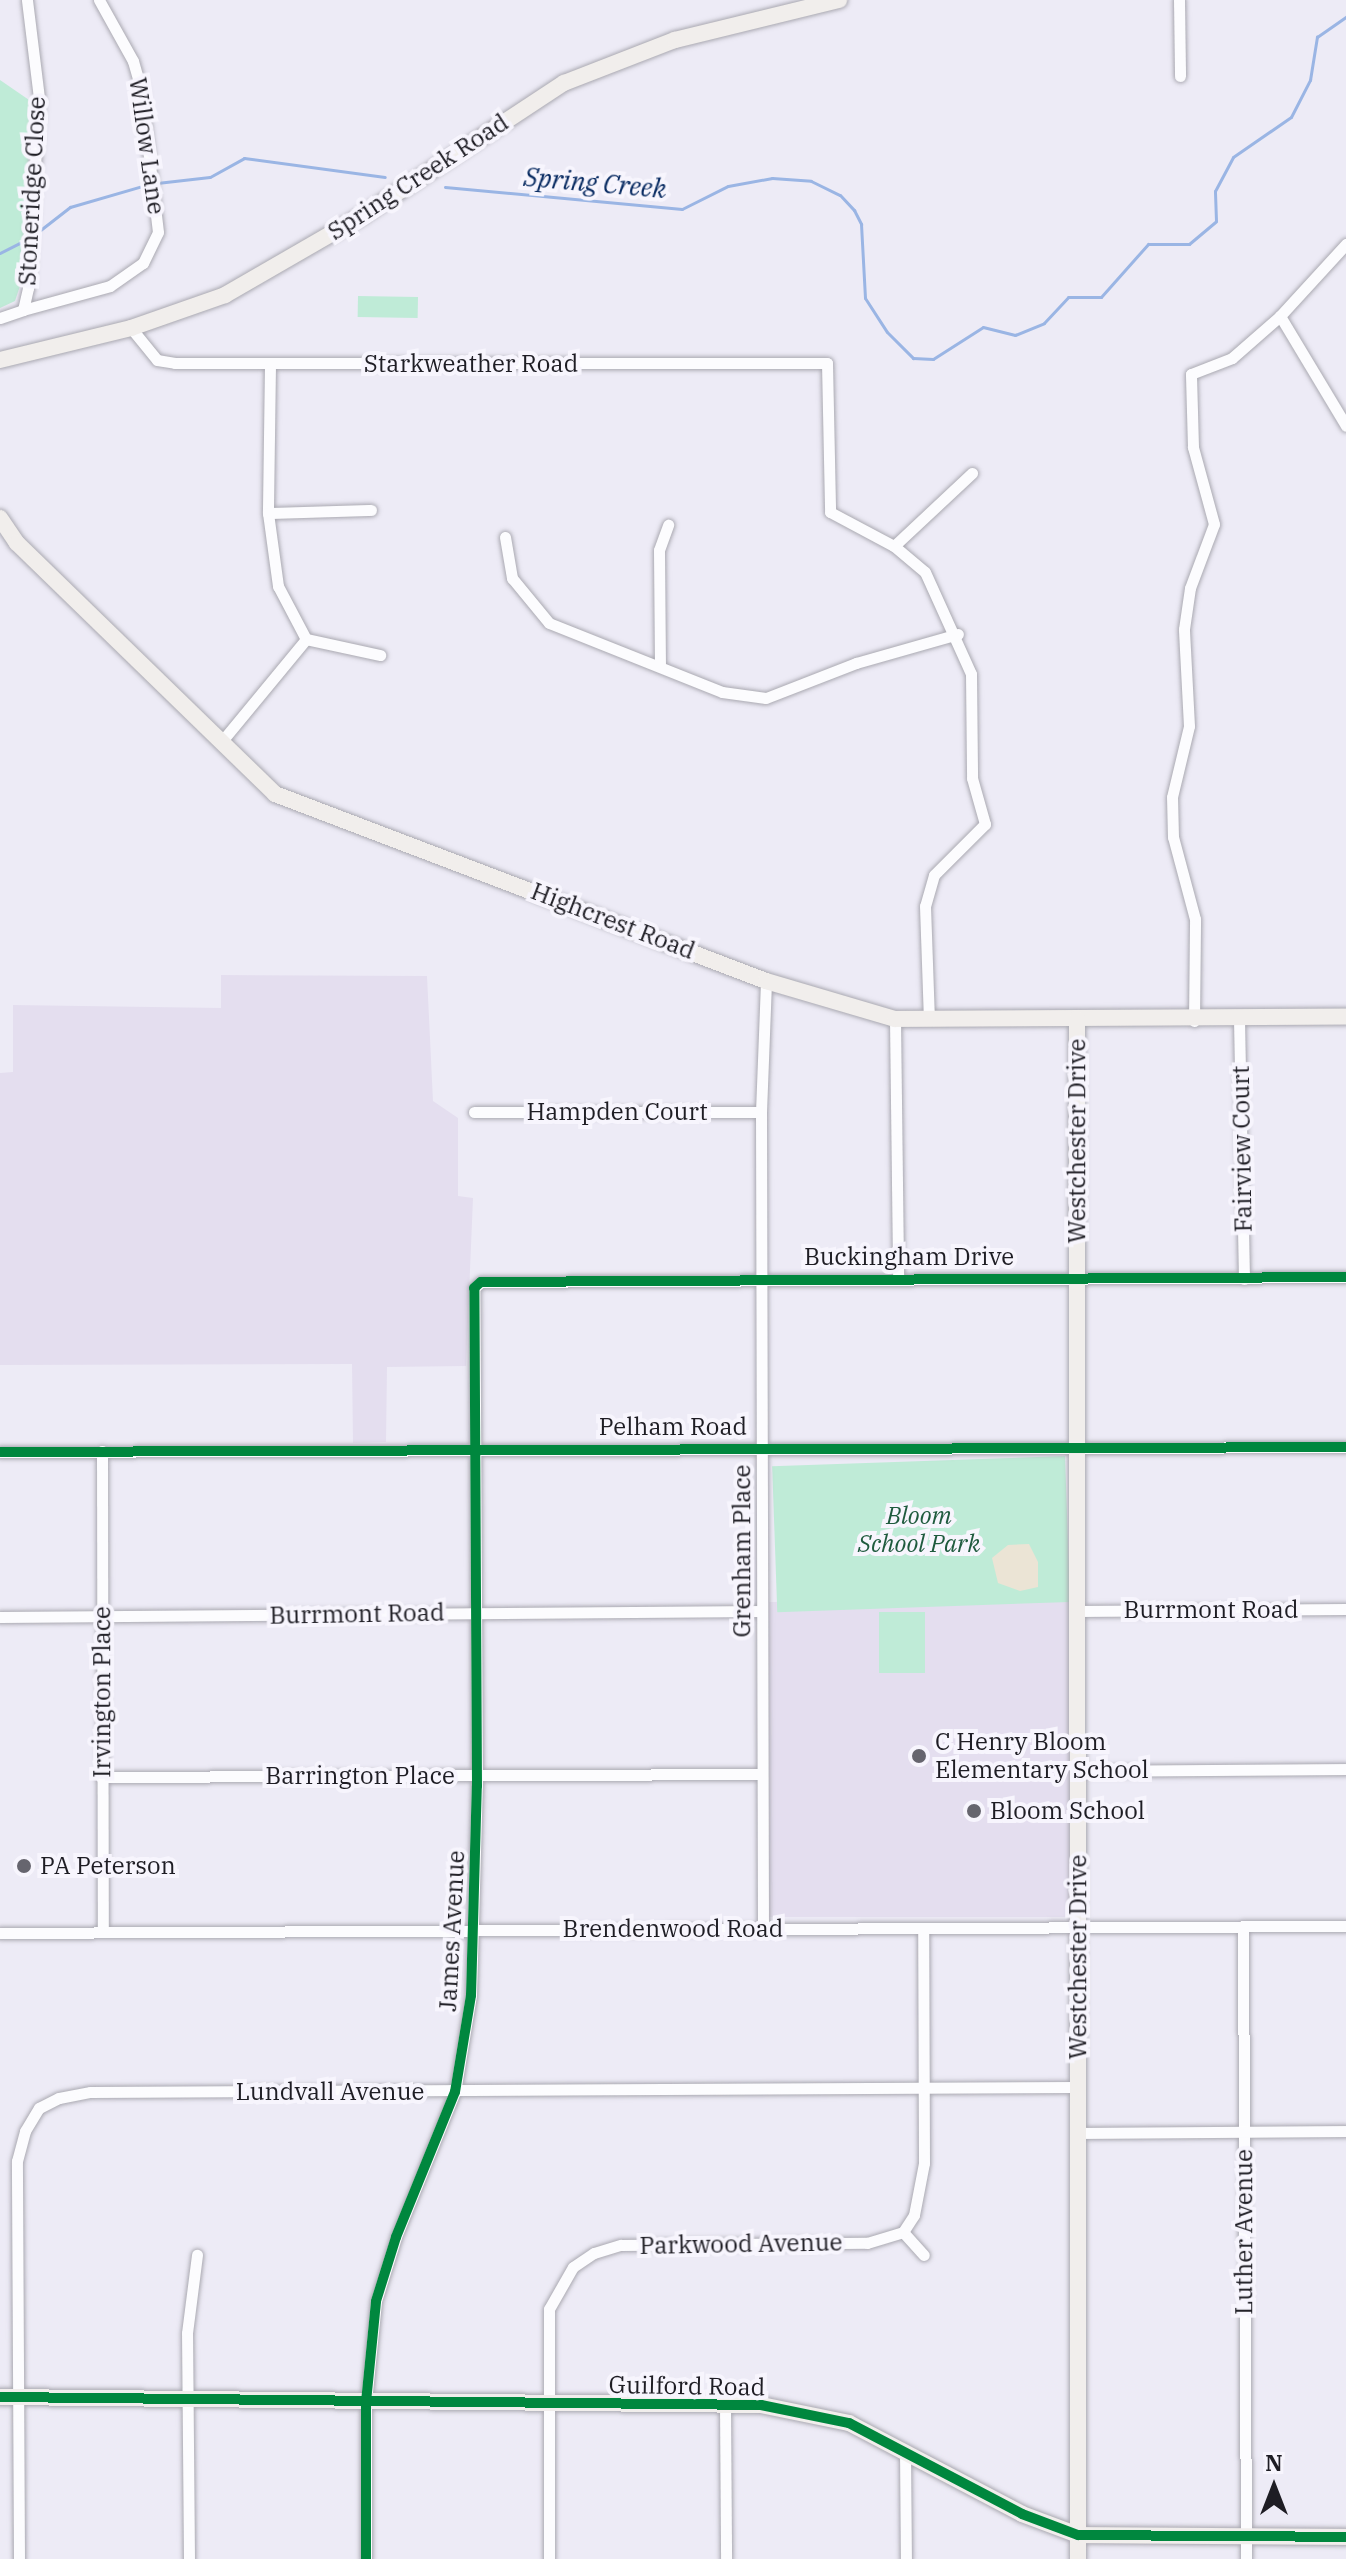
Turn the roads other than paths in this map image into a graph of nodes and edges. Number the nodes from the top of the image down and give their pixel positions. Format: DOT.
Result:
graph roads {
  1 [pos="27,0"];
  2 [pos="99,0"];
  3 [pos="839,0"];
  4 [pos="1179,0"];
  5 [pos="1180,76"];
  6 [pos="1346,244"];
  7 [pos="23,310"];
  8 [pos="1280,316"];
  9 [pos="0,318"];
  10 [pos="131,328"];
  11 [pos="0,360"];
  12 [pos="270,365"];
  13 [pos="1346,426"];
  14 [pos="972,473"];
  15 [pos="371,510"];
  16 [pos="268,513"];
  17 [pos="0,518"];
  18 [pos="668,525"];
  19 [pos="505,537"];
  20 [pos="894,546"];
  21 [pos="958,634"];
  22 [pos="306,639"];
  23 [pos="380,655"];
  24 [pos="660,666"];
  25 [pos="222,741"];
  26 [pos="766,981"];
  27 [pos="1346,1017"];
  28 [pos="895,1019"];
  29 [pos="929,1019"];
  30 [pos="1077,1019"];
  31 [pos="1239,1019"];
  32 [pos="1194,1022"];
  33 [pos="474,1112"];
  34 [pos="761,1112"];
  35 [pos="1077,1276"];
  36 [pos="898,1277"];
  37 [pos="1346,1277"];
  38 [pos="762,1278"];
  39 [pos="1244,1279"];
  40 [pos="474,1288"];
  41 [pos="1076,1444"];
  42 [pos="475,1447"];
  43 [pos="762,1447"];
  44 [pos="1346,1447"];
  45 [pos="102,1451"];
  46 [pos="0,1452"];
  47 [pos="1346,1609"];
  48 [pos="762,1611"];
  49 [pos="1077,1611"];
  50 [pos="475,1613"];
  51 [pos="0,1617"];
  52 [pos="103,1618"];
  53 [pos="1346,1769"];
  54 [pos="1076,1771"];
  55 [pos="762,1774"];
  56 [pos="477,1775"];
  57 [pos="101,1777"];
  58 [pos="1079,1926"];
  59 [pos="1243,1926"];
  60 [pos="1346,1926"];
  61 [pos="923,1928"];
  62 [pos="763,1929"];
  63 [pos="476,1930"];
  64 [pos="103,1932"];
  65 [pos="0,1933"];
  66 [pos="925,2086"];
  67 [pos="1079,2087"];
  68 [pos="455,2092"];
  69 [pos="1243,2130"];
  70 [pos="1346,2131"];
  71 [pos="1081,2133"];
  72 [pos="903,2232"];
  73 [pos="197,2255"];
  74 [pos="924,2255"];
  75 [pos="0,2397"];
  76 [pos="17,2398"];
  77 [pos="188,2402"];
  78 [pos="366,2402"];
  79 [pos="725,2404"];
  80 [pos="548,2405"];
  81 [pos="905,2451"];
  82 [pos="1078,2535"];
  83 [pos="1346,2537"];
  84 [pos="1246,2538"];
  85 [pos="19,2559"];
  86 [pos="189,2559"];
  87 [pos="366,2559"];
  88 [pos="549,2559"];
  89 [pos="726,2559"];
  90 [pos="906,2559"];
  91 [pos="1078,2559"];
  92 [pos="1246,2559"];
  1 -- 7 [label="street, Stoneridge Close"];
  2 -- 7 [label="street, Willow Lane"];
  3 -- 10 [label="street, Spring Creek Road"];
  4 -- 5 [label="street"];
  6 -- 8 [label="street"];
  7 -- 9 [label="street, Stoneridge Close"];
  8 -- 13 [label="street"];
  8 -- 32 [label="street"];
  10 -- 11 [label="street, Spring Creek Road"];
  10 -- 12 [label="street, Starkweather Road"];
  12 -- 16 [label="street"];
  12 -- 20 [label="street, Starkweather Road"];
  14 -- 20 [label="street"];
  15 -- 16 [label="street"];
  16 -- 22 [label="street"];
  17 -- 25 [label="street, Highcrest Road"];
  18 -- 24 [label="street"];
  19 -- 24 [label="street"];
  20 -- 21 [label="street"];
  21 -- 24 [label="street"];
  21 -- 29 [label="street"];
  22 -- 23 [label="street"];
  22 -- 25 [label="street"];
  25 -- 26 [label="street, Highcrest Road"];
  26 -- 28 [label="street, Highcrest Road"];
  26 -- 34 [label="street, Grenham Place"];
  27 -- 31 [label="street, Highcrest Road"];
  28 -- 29 [label="street, Highcrest Road"];
  28 -- 36 [label="street"];
  29 -- 30 [label="street, Highcrest Road"];
  30 -- 32 [label="street, Highcrest Road"];
  30 -- 35 [label="street, Westchester Drive"];
  31 -- 32 [label="street, Highcrest Road"];
  31 -- 39 [label="street, Fairview Court"];
  33 -- 34 [label="street, Hampden Court"];
  34 -- 38 [label="street, Grenham Place"];
  35 -- 36 [label="street, Buckingham Drive"];
  35 -- 39 [label="street, Buckingham Drive"];
  35 -- 41 [label="street, Westchester Drive"];
  36 -- 38 [label="street, Buckingham Drive"];
  37 -- 39 [label="street, Buckingham Drive"];
  38 -- 40 [label="street, Buckingham Drive"];
  38 -- 43 [label="street, Grenham Place"];
  40 -- 42 [label="street, James Avenue"];
  41 -- 43 [label="street, Pelham Road"];
  41 -- 44 [label="street, Pelham Road"];
  41 -- 49 [label="street, Westchester Drive"];
  42 -- 43 [label="street, Pelham Road"];
  42 -- 45 [label="street, Pelham Road"];
  42 -- 50 [label="street, James Avenue"];
  43 -- 48 [label="street, Grenham Place"];
  45 -- 46 [label="street, Pelham Road"];
  45 -- 52 [label="street, Irvington Place"];
  47 -- 49 [label="street, Burrmont Road"];
  48 -- 50 [label="street, Burrmont Road"];
  48 -- 55 [label="street, Grenham Place"];
  49 -- 54 [label="street, Westchester Drive"];
  50 -- 52 [label="street, Burrmont Road"];
  50 -- 56 [label="street, James Avenue"];
  51 -- 52 [label="street, Burrmont Road"];
  52 -- 57 [label="street, Irvington Place"];
  53 -- 54 [label="street"];
  54 -- 58 [label="street, Westchester Drive"];
  55 -- 56 [label="street, Barrington Place"];
  55 -- 62 [label="street, Grenham Place"];
  56 -- 57 [label="street, Barrington Place"];
  56 -- 63 [label="street, James Avenue"];
  57 -- 64 [label="street, Irvington Place"];
  58 -- 59 [label="street, Brendenwood Road"];
  58 -- 61 [label="street, Brendenwood Road"];
  58 -- 67 [label="street, Westchester Drive"];
  59 -- 60 [label="street, Brendenwood Road"];
  59 -- 69 [label="street, Luther Avenue"];
  61 -- 62 [label="street, Brendenwood Road"];
  61 -- 66 [label="street"];
  62 -- 63 [label="street, Brendenwood Road"];
  63 -- 64 [label="street, Brendenwood Road"];
  63 -- 68 [label="street, James Avenue"];
  64 -- 65 [label="street, Brendenwood Road"];
  66 -- 67 [label="street, Lundvall Avenue"];
  66 -- 68 [label="street, Lundvall Avenue"];
  66 -- 72 [label="street"];
  67 -- 71 [label="street, Westchester Drive"];
  68 -- 76 [label="street, Lundvall Avenue"];
  68 -- 78 [label="street, James Avenue"];
  69 -- 70 [label="street"];
  69 -- 71 [label="street"];
  69 -- 84 [label="street, Luther Avenue"];
  71 -- 82 [label="street, Westchester Drive"];
  72 -- 74 [label="street"];
  72 -- 80 [label="street, Parkwood Avenue"];
  73 -- 77 [label="street"];
  75 -- 76 [label="street, Guilford Road"];
  76 -- 77 [label="street, Guilford Road"];
  76 -- 85 [label="street, Lundvall Avenue"];
  77 -- 78 [label="street, Guilford Road"];
  77 -- 86 [label="street"];
  78 -- 80 [label="street, Guilford Road"];
  78 -- 87 [label="street, James Avenue"];
  79 -- 80 [label="street, Guilford Road"];
  79 -- 81 [label="street, Guilford Road"];
  79 -- 89 [label="street"];
  80 -- 88 [label="street, Parkwood Avenue"];
  81 -- 82 [label="street, Guilford Road"];
  81 -- 90 [label="street"];
  82 -- 84 [label="street, Guilford Road"];
  82 -- 91 [label="street, Westchester Drive"];
  83 -- 84 [label="street, Guilford Road"];
  84 -- 92 [label="street, Luther Avenue"];
}
